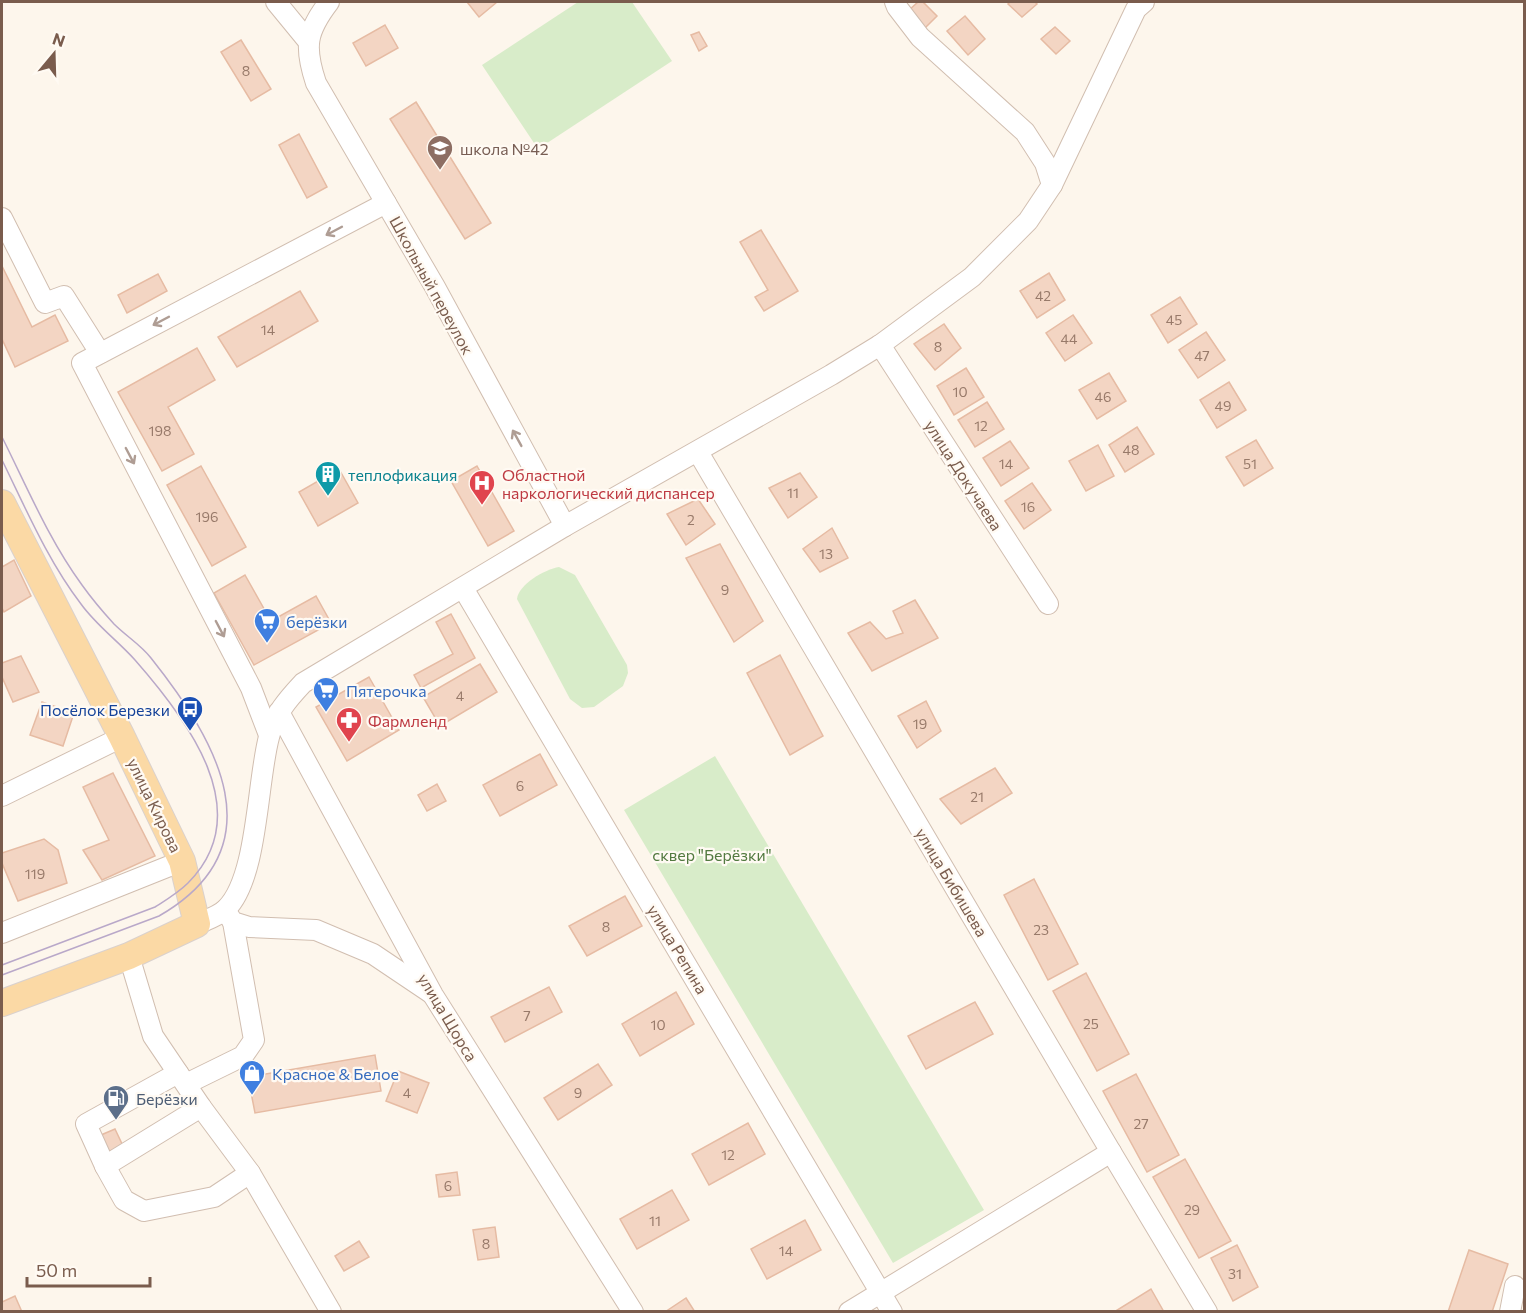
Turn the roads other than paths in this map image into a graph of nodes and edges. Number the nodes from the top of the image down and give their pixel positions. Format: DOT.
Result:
graph roads {
  1 [pos="276,2"];
  2 [pos="329,2"];
  3 [pos="896,2"];
  4 [pos="1136,4"];
  5 [pos="308,41"];
  6 [pos="1052,185"];
  7 [pos="386,203"];
  8 [pos="2,218"];
  9 [pos="880,345"];
  10 [pos="100,353"];
  11 [pos="698,452"];
  12 [pos="2,502"];
  13 [pos="566,526"];
  14 [pos="463,588"];
  15 [pos="1048,604"];
  16 [pos="279,712"];
  17 [pos="269,735"];
  18 [pos="122,737"];
  19 [pos="2,796"];
  20 [pos="182,861"];
  21 [pos="229,916"];
  22 [pos="197,924"];
  23 [pos="2,933"];
  24 [pos="129,956"];
  25 [pos="433,994"];
  26 [pos="2,1003"];
  27 [pos="182,1078"];
  28 [pos="201,1107"];
  29 [pos="1111,1152"];
  30 [pos="105,1166"];
  31 [pos="250,1173"];
  32 [pos="1515,1286"];
  33 [pos="881,1293"];
  34 [pos="331,1311"];
  35 [pos="633,1311"];
  36 [pos="849,1311"];
  37 [pos="892,1311"];
  38 [pos="1207,1311"];
  39 [pos="1510,1311"];
  1 -- 5 [label="street"];
  2 -- 5 [label="street"];
  3 -- 6 [label="street"];
  4 -- 6 [label="street"];
  5 -- 7 [label="street, Школьный переулок"];
  6 -- 9 [label="street"];
  7 -- 10 [label="street, one-way"];
  13 -- 7 [label="street, Школьный переулок, one-way"];
  8 -- 10 [label="street"];
  9 -- 11 [label="street"];
  9 -- 15 [label="street, улица Докучаева"];
  10 -- 17 [label="street, one-way"];
  11 -- 13 [label="street"];
  11 -- 29 [label="street, улица Бибишева"];
  12 -- 18 [label="main road, улица Кирова"];
  13 -- 14 [label="street"];
  14 -- 16 [label="street"];
  14 -- 33 [label="street, улица Репина"];
  16 -- 17 [label="street"];
  16 -- 25 [label="street, улица Щорса"];
  17 -- 21 [label="street"];
  18 -- 19 [label="street"];
  18 -- 20 [label="main road, улица Кирова"];
  20 -- 22 [label="main road, улица Кирова"];
  20 -- 23 [label="street"];
  21 -- 22 [label="street"];
  21 -- 25 [label="street"];
  21 -- 27 [label="street"];
  22 -- 24 [label="main road"];
  24 -- 26 [label="main road"];
  24 -- 27 [label="street"];
  25 -- 35 [label="street, улица Щорса"];
  27 -- 28 [label="street"];
  27 -- 30 [label="street"];
  28 -- 30 [label="street"];
  28 -- 31 [label="street"];
  29 -- 33 [label="street"];
  29 -- 38 [label="street, улица Бибишева"];
  30 -- 31 [label="street"];
  31 -- 34 [label="street"];
  32 -- 39 [label="street"];
  33 -- 36 [label="street"];
  33 -- 37 [label="street, улица Репина"];
}
